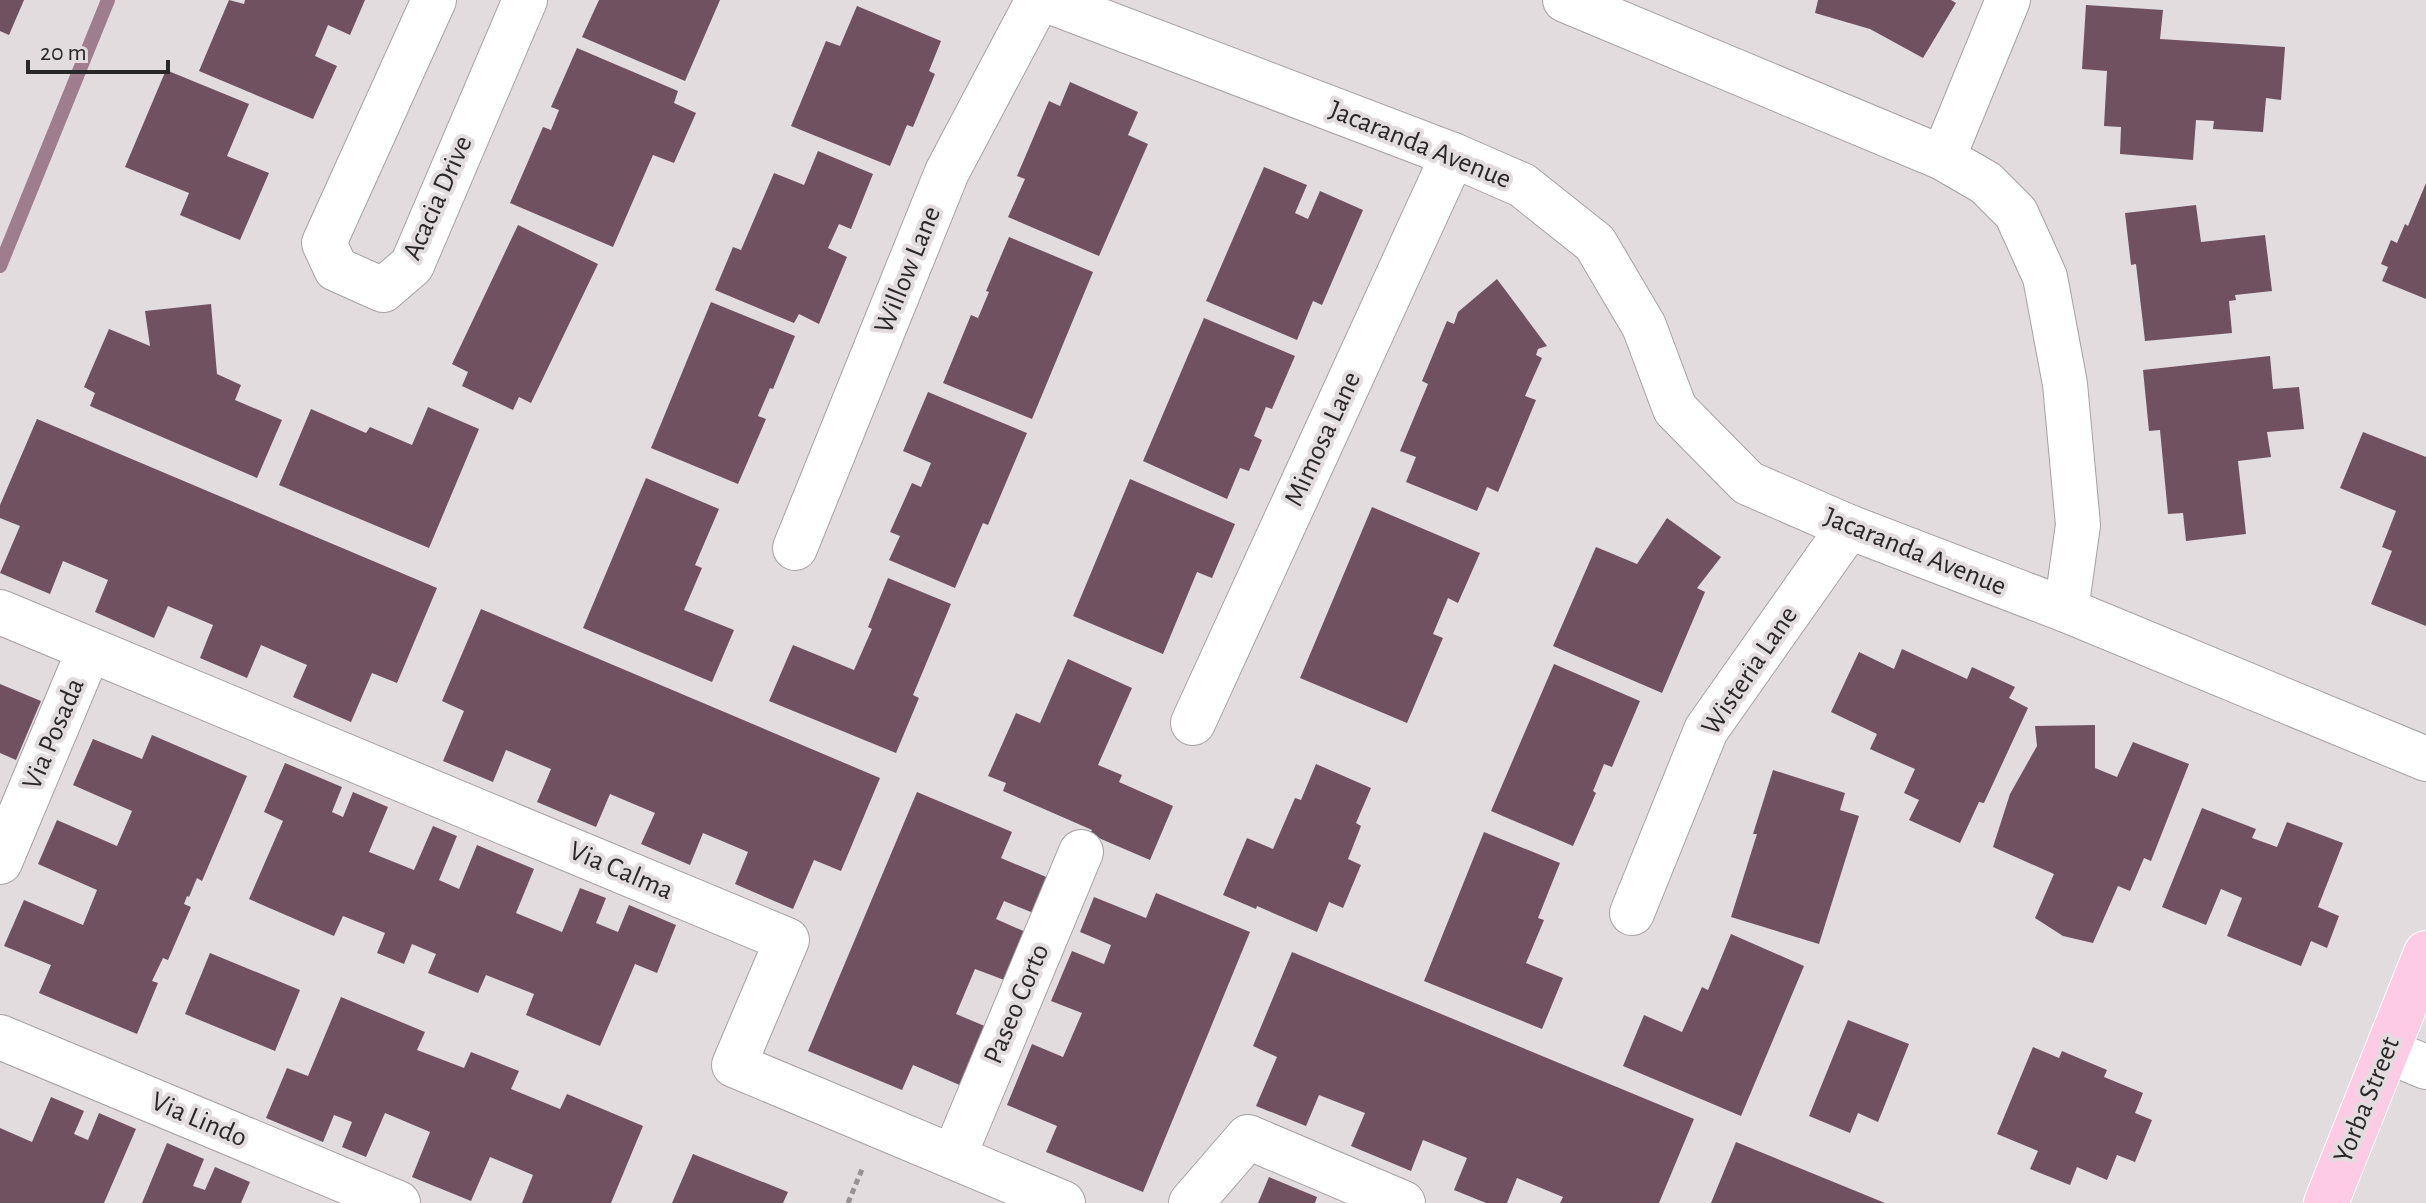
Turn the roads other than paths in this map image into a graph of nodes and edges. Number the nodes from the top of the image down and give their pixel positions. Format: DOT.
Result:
graph roads {
  1 [pos="434,0"];
  2 [pos="1038,0"];
  3 [pos="1046,0"];
  4 [pos="1565,0"];
  5 [pos="2008,0"];
  6 [pos="519,2"];
  7 [pos="1453,155"];
  8 [pos="1943,158"];
  9 [pos="1849,527"];
  10 [pos="795,548"];
  11 [pos="2066,610"];
  12 [pos="0,612"];
  13 [pos="89,650"];
  14 [pos="1193,723"];
  15 [pos="2426,759"];
  16 [pos="1081,852"];
  17 [pos="0,862"];
  18 [pos="1632,913"];
  19 [pos="2426,953"];
  20 [pos="0,1037"];
  21 [pos="2407,1059"];
  22 [pos="954,1156"];
  23 [pos="398,1203"];
  24 [pos="1063,1203"];
  25 [pos="1191,1203"];
  26 [pos="1403,1203"];
  27 [pos="2326,1203"];
  1 -- 6 [label="street, Acacia Drive"];
  2 -- 10 [label="street, Willow Lane"];
  3 -- 7 [label="street, Jacaranda Avenue"];
  4 -- 8 [label="street"];
  5 -- 8 [label="street"];
  7 -- 9 [label="street, Jacaranda Avenue"];
  7 -- 14 [label="street, Mimosa Lane"];
  8 -- 11 [label="street"];
  9 -- 11 [label="street, Jacaranda Avenue"];
  9 -- 18 [label="street, Wisteria Lane"];
  11 -- 15 [label="street, Jacaranda Avenue"];
  12 -- 13 [label="street, Via Calma"];
  13 -- 17 [label="street, Via Posada"];
  13 -- 22 [label="street, Via Calma"];
  16 -- 22 [label="street, Paseo Corto"];
  19 -- 21 [label="main road, Yorba Street"];
  20 -- 23 [label="street, Via Lindo"];
  21 -- 27 [label="main road, Yorba Street"];
  22 -- 24 [label="street, Via Calma"];
  25 -- 26 [label="street"];
}
